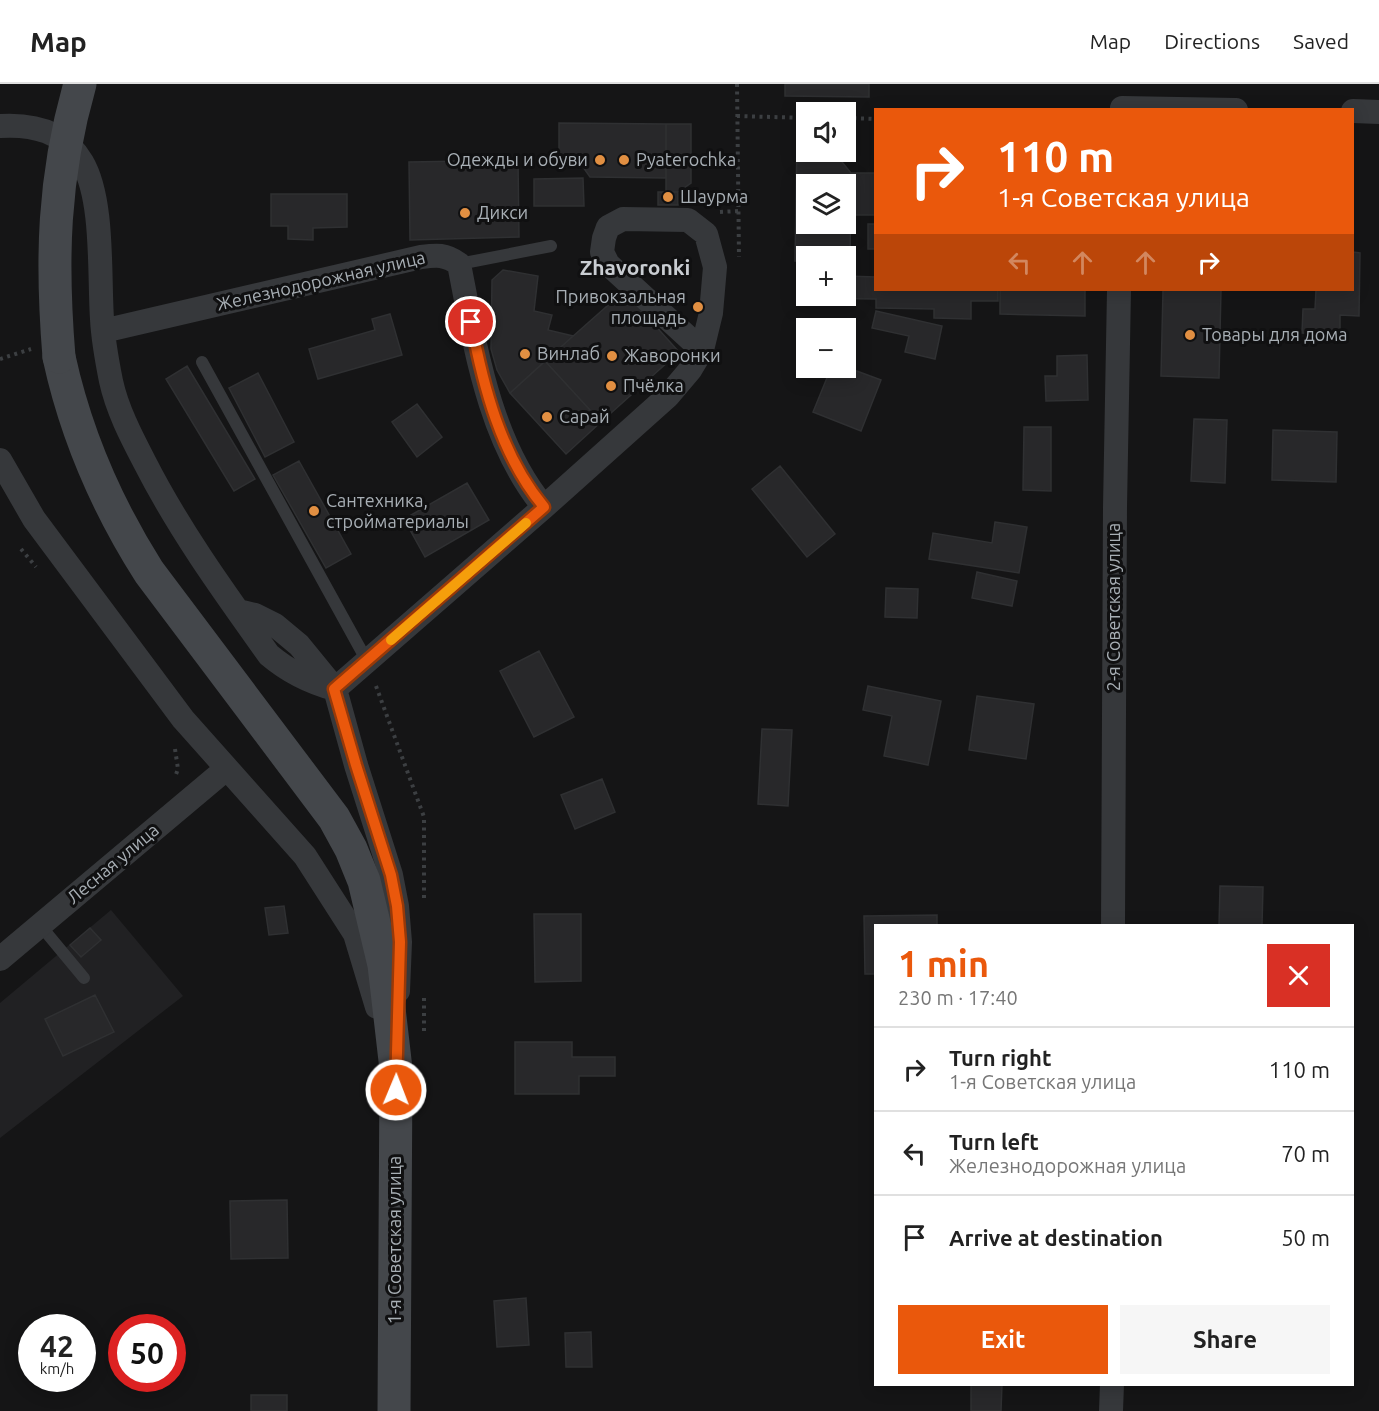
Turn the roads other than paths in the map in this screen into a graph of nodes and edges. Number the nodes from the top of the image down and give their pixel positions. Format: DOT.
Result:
graph roads {
  1 [pos="80,84"];
  2 [pos="1354,111"];
  3 [pos="1379,112"];
  4 [pos="0,126"];
  5 [pos="551,246"];
  6 [pos="459,264"];
  7 [pos="1119,291"];
  8 [pos="103,331"];
  9 [pos="702,350"];
  10 [pos="202,362"];
  11 [pos="0,460"];
  12 [pos="544,507"];
  13 [pos="371,671"];
  14 [pos="334,689"];
  15 [pos="226,769"];
  16 [pos="1113,924"];
  17 [pos="40,925"];
  18 [pos="0,959"];
  19 [pos="84,978"];
  20 [pos="396,1069"];
  21 [pos="1112,1386"];
  22 [pos="394,1411"];
  23 [pos="1112,1411"];
  1 -- 20 [label="main road, 1-я Советская улица, bridge"];
  2 -- 3 [label="street"];
  4 -- 8 [label="street"];
  5 -- 6 [label="lane"];
  6 -- 8 [label="street, Железнодорожная улица"];
  6 -- 12 [label="street"];
  7 -- 16 [label="street, 2-я Советская улица"];
  8 -- 14 [label="street"];
  9 -- 9 [label="street"];
  9 -- 12 [label="street"];
  10 -- 13 [label="lane"];
  11 -- 15 [label="street"];
  12 -- 13 [label="street"];
  13 -- 14 [label="street"];
  14 -- 20 [label="street"];
  15 -- 17 [label="street, Лесная улица"];
  15 -- 20 [label="street"];
  17 -- 18 [label="street, Лесная улица"];
  17 -- 19 [label="lane"];
  20 -- 22 [label="main road, 1-я Советская улица"];
  21 -- 23 [label="street"];
}
